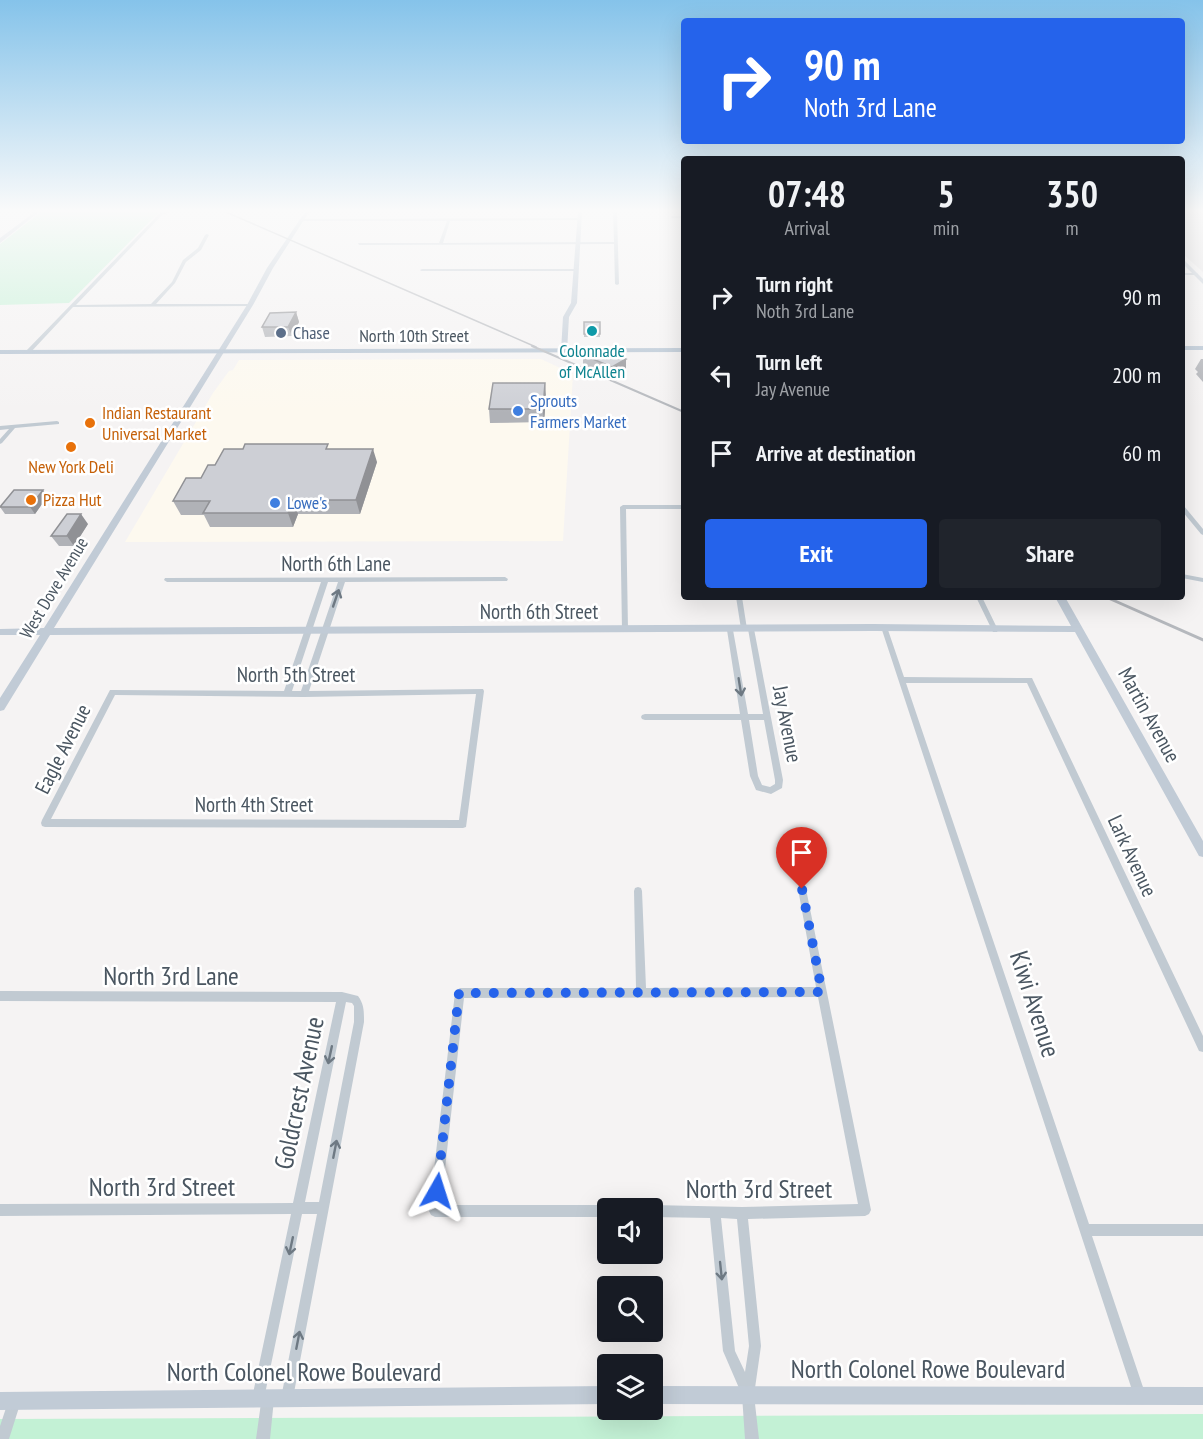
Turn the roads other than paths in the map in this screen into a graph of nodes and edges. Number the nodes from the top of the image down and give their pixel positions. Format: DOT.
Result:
graph roads {
  1 [pos="98,279"];
  2 [pos="175,279"];
  3 [pos="264,279"];
  4 [pos="574,279"];
  5 [pos="617,279"];
  6 [pos="617,284"];
  7 [pos="250,305"];
  8 [pos="72,306"];
  9 [pos="152,306"];
  10 [pos="1185,348"];
  11 [pos="1203,348"];
  12 [pos="681,350"];
  13 [pos="222,351"];
  14 [pos="564,351"];
  15 [pos="0,352"];
  16 [pos="28,352"];
  17 [pos="57,423"];
  18 [pos="0,428"];
  19 [pos="13,428"];
  20 [pos="0,442"];
  21 [pos="681,507"];
  22 [pos="1185,511"];
  23 [pos="1203,533"];
  24 [pos="1185,577"];
  25 [pos="505,579"];
  26 [pos="167,580"];
  27 [pos="325,580"];
  28 [pos="342,580"];
  29 [pos="1203,580"];
  30 [pos="740,600"];
  31 [pos="980,600"];
  32 [pos="1062,600"];
  33 [pos="884,627"];
  34 [pos="1078,628"];
  35 [pos="747,629"];
  36 [pos="625,630"];
  37 [pos="730,630"];
  38 [pos="995,630"];
  39 [pos="308,631"];
  40 [pos="325,631"];
  41 [pos="0,632"];
  42 [pos="48,632"];
  43 [pos="903,680"];
  44 [pos="112,692"];
  45 [pos="286,694"];
  46 [pos="304,694"];
  47 [pos="0,707"];
  48 [pos="645,717"];
  49 [pos="744,717"];
  50 [pos="767,717"];
  51 [pos="45,823"];
  52 [pos="463,824"];
  53 [pos="1203,852"];
  54 [pos="802,889"];
  55 [pos="638,891"];
  56 [pos="641,992"];
  57 [pos="822,992"];
  58 [pos="0,996"];
  59 [pos="342,997"];
  60 [pos="1203,1047"];
  61 [pos="324,1208"];
  62 [pos="299,1209"];
  63 [pos="0,1210"];
  64 [pos="597,1211"];
  65 [pos="663,1211"];
  66 [pos="715,1212"];
  67 [pos="742,1213"];
  68 [pos="1087,1230"];
  69 [pos="1203,1230"];
  70 [pos="748,1394"];
  71 [pos="597,1395"];
  72 [pos="663,1395"];
  73 [pos="1140,1396"];
  74 [pos="1203,1396"];
  75 [pos="263,1398"];
  76 [pos="287,1398"];
  77 [pos="8,1401"];
  78 [pos="2,1439"];
  79 [pos="263,1439"];
  80 [pos="752,1439"];
  1 -- 8 [label="street"];
  2 -- 9 [label="street"];
  3 -- 7 [label="street, West Dove Avenue"];
  4 -- 14 [label="street"];
  5 -- 6 [label="street"];
  7 -- 9 [label="street"];
  7 -- 13 [label="street, West Dove Avenue"];
  8 -- 9 [label="street"];
  8 -- 16 [label="street"];
  10 -- 11 [label="main road"];
  12 -- 14 [label="main road, North 10th Street"];
  13 -- 14 [label="main road, North 10th Street"];
  13 -- 16 [label="main road, North 10th Street"];
  13 -- 42 [label="street, West Dove Avenue"];
  15 -- 16 [label="main road, North 10th Street"];
  17 -- 19 [label="street"];
  18 -- 19 [label="street"];
  19 -- 20 [label="street"];
  21 -- 36 [label="street"];
  22 -- 23 [label="street"];
  24 -- 29 [label="street"];
  25 -- 28 [label="street, North 6th Lane"];
  26 -- 27 [label="street, North 6th Lane"];
  27 -- 28 [label="street, North 6th Lane"];
  27 -- 39 [label="street"];
  40 -- 28 [label="street, one-way"];
  30 -- 35 [label="street, Jay Avenue"];
  31 -- 38 [label="street"];
  32 -- 34 [label="street, Martin Avenue"];
  33 -- 35 [label="street, North 6th Street"];
  33 -- 38 [label="street, North 6th Street"];
  33 -- 43 [label="street, Kiwi Avenue"];
  34 -- 38 [label="street, North 6th Street"];
  34 -- 53 [label="street, Martin Avenue"];
  35 -- 37 [label="street, North 6th Street"];
  35 -- 50 [label="street, Jay Avenue"];
  36 -- 37 [label="street, North 6th Street"];
  36 -- 40 [label="street, North 6th Street"];
  37 -- 49 [label="street, Jay Avenue, one-way"];
  39 -- 40 [label="street, North 6th Street"];
  39 -- 42 [label="street, North 6th Street"];
  39 -- 45 [label="street"];
  40 -- 46 [label="street"];
  41 -- 42 [label="street, North 6th Street"];
  42 -- 47 [label="street, West Dove Avenue"];
  43 -- 60 [label="street, Lark Avenue"];
  43 -- 68 [label="street, Kiwi Avenue"];
  44 -- 45 [label="street, North 5th Street"];
  44 -- 51 [label="street, Eagle Avenue"];
  45 -- 46 [label="street, North 5th Street"];
  46 -- 52 [label="street, North 5th Street"];
  48 -- 49 [label="street"];
  49 -- 50 [label="street"];
  49 -- 50 [label="street, Jay Avenue"];
  51 -- 52 [label="street, North 4th Street"];
  54 -- 57 [label="street"];
  55 -- 56 [label="street"];
  56 -- 57 [label="street"];
  56 -- 64 [label="street"];
  57 -- 67 [label="street, North 3rd Street"];
  58 -- 59 [label="street, North 3rd Lane"];
  61 -- 59 [label="street, Goldcrest Avenue, one-way"];
  59 -- 62 [label="street, Goldcrest Avenue, one-way"];
  61 -- 62 [label="street, North 3rd Street"];
  76 -- 61 [label="street, Goldcrest Avenue, one-way"];
  62 -- 63 [label="street, North 3rd Street"];
  62 -- 75 [label="street, Goldcrest Avenue, one-way"];
  65 -- 66 [label="street, North 3rd Street"];
  66 -- 67 [label="street, North 3rd Street"];
  66 -- 70 [label="street, one-way"];
  67 -- 70 [label="street"];
  68 -- 69 [label="street"];
  68 -- 73 [label="street, Kiwi Avenue"];
  70 -- 72 [label="street, North Colonel Rowe Boulevard"];
  70 -- 73 [label="street, North Colonel Rowe Boulevard"];
  70 -- 80 [label="street"];
  71 -- 76 [label="street, North Colonel Rowe Boulevard"];
  73 -- 74 [label="street, North Colonel Rowe Boulevard"];
  75 -- 76 [label="street, North Colonel Rowe Boulevard"];
  75 -- 77 [label="street, North Colonel Rowe Boulevard"];
  75 -- 79 [label="street, Goldcrest Avenue"];
  77 -- 78 [label="street"];
}
